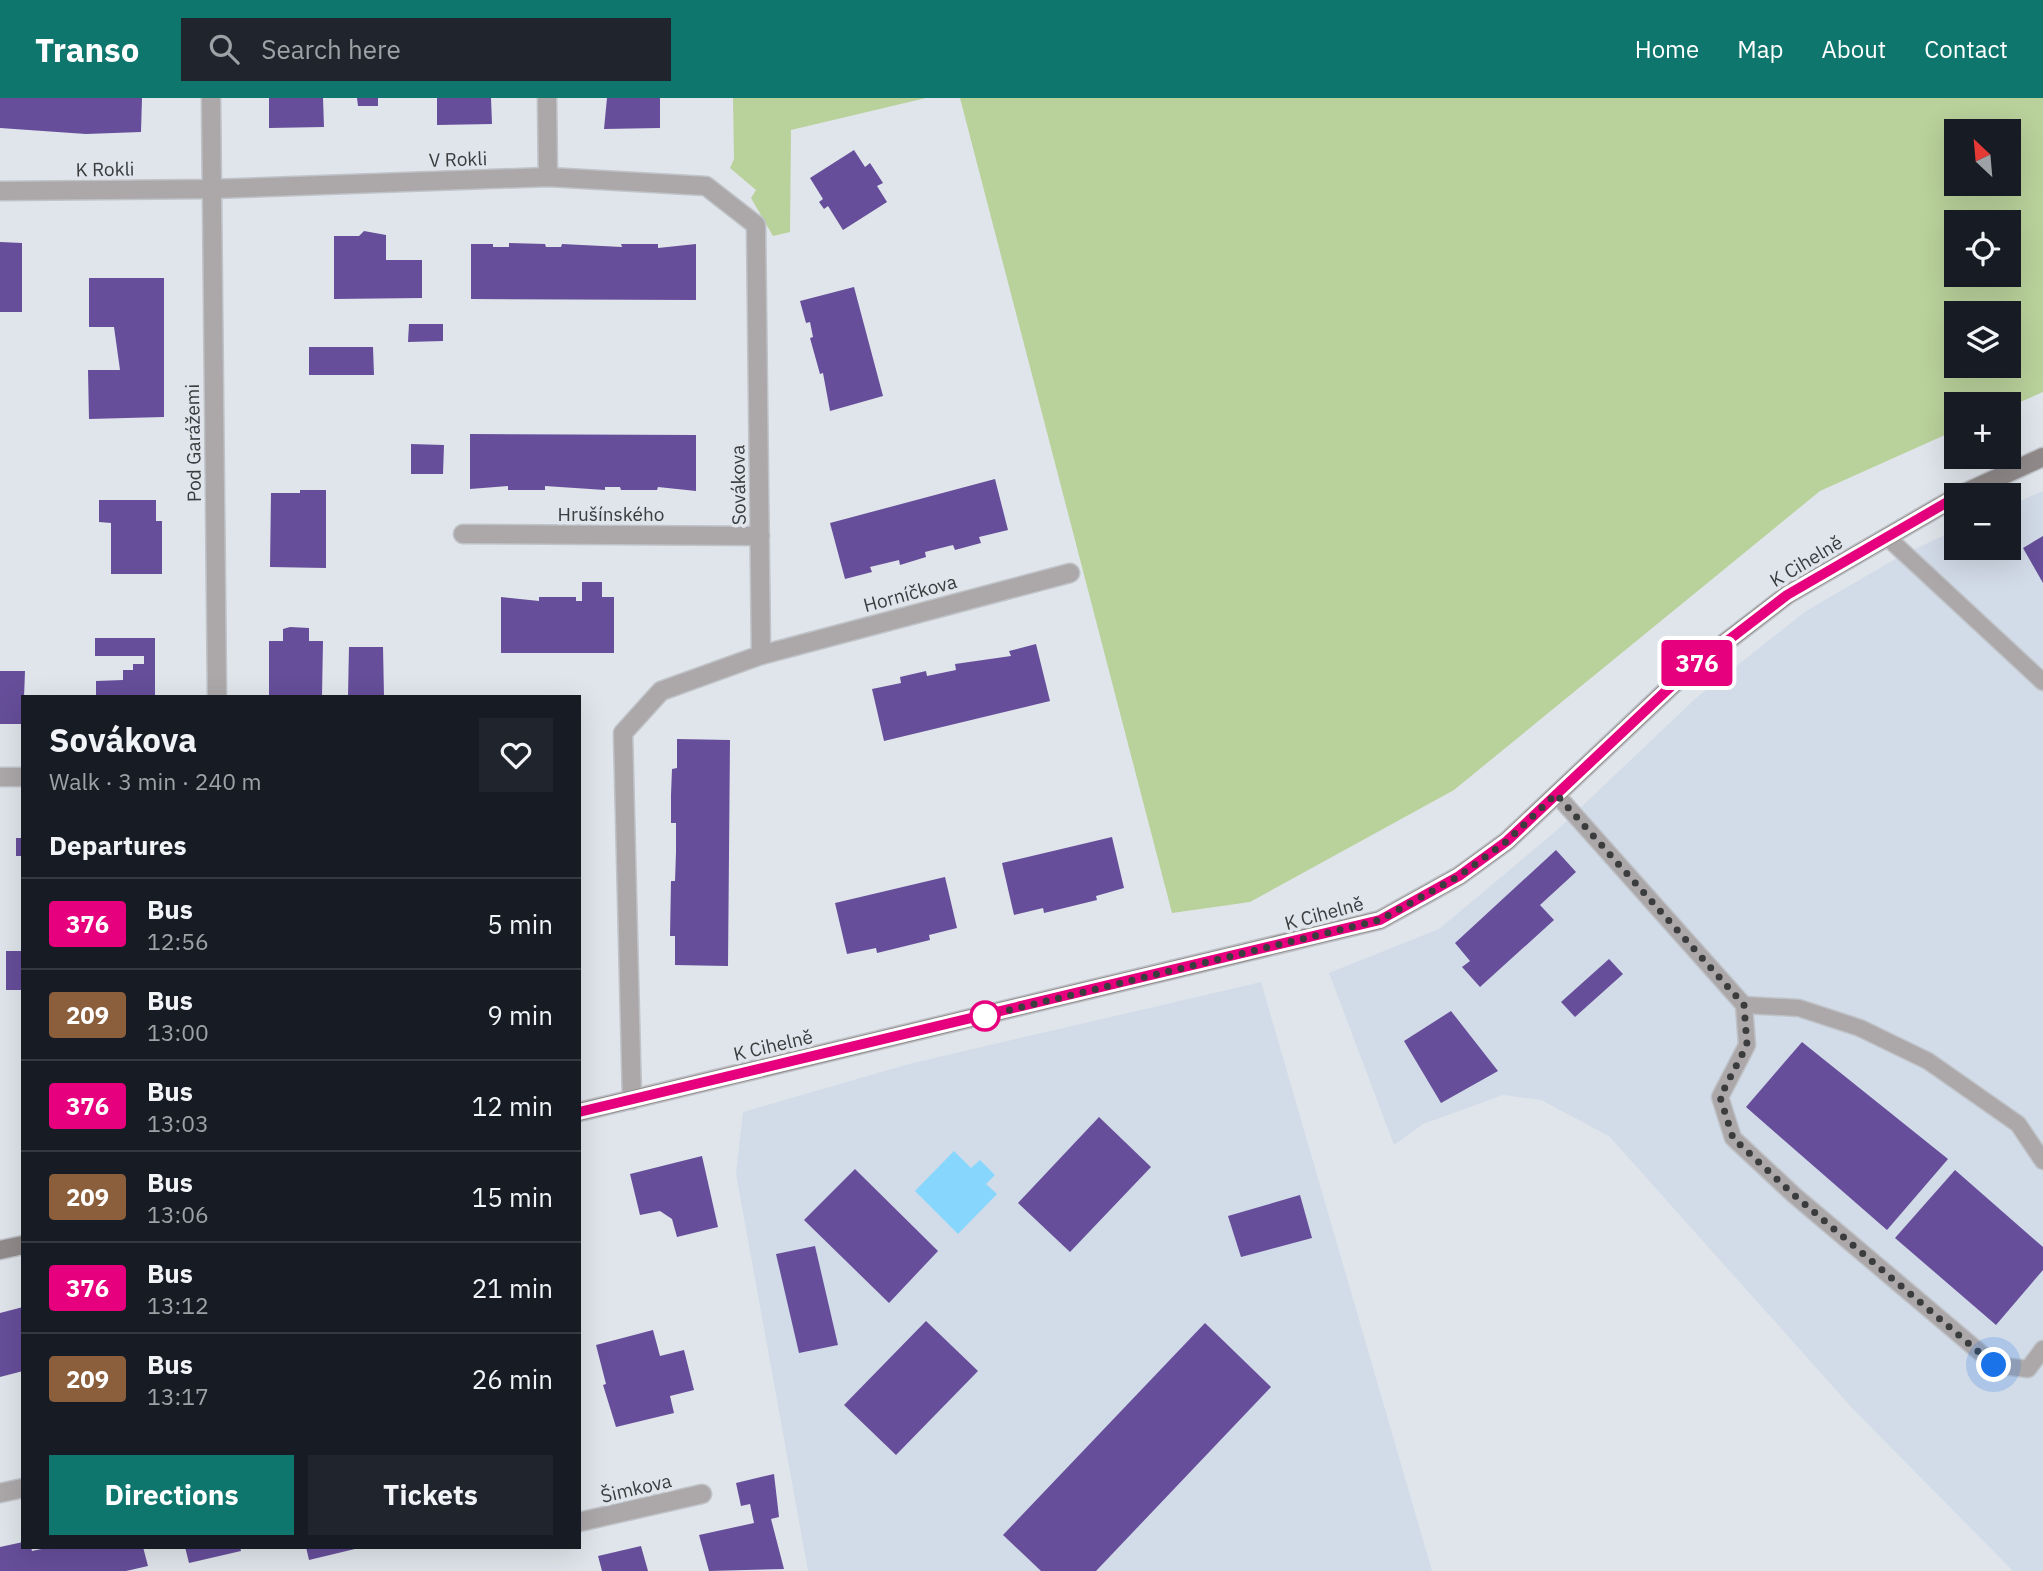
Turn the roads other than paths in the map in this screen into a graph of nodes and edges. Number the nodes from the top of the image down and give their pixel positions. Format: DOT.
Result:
graph roads {
  1 [pos="211,98"];
  2 [pos="547,98"];
  3 [pos="548,177"];
  4 [pos="706,186"];
  5 [pos="211,189"];
  6 [pos="0,191"];
  7 [pos="2043,457"];
  8 [pos="1986,483"];
  9 [pos="1944,504"];
  10 [pos="463,534"];
  11 [pos="760,536"];
  12 [pos="1887,537"];
  13 [pos="1070,573"];
  14 [pos="761,655"];
  15 [pos="2043,682"];
  16 [pos="217,695"];
  17 [pos="0,777"];
  18 [pos="21,777"];
  19 [pos="1556,794"];
  20 [pos="1744,1005"];
  21 [pos="632,1100"];
  22 [pos="581,1112"];
  23 [pos="2043,1161"];
  24 [pos="21,1245"];
  25 [pos="0,1250"];
  26 [pos="2043,1349"];
  27 [pos="21,1488"];
  28 [pos="0,1493"];
  29 [pos="702,1494"];
  30 [pos="581,1522"];
  1 -- 5 [label="street, Pod Garážemi"];
  2 -- 3 [label="street"];
  3 -- 4 [label="street, V Rokli"];
  3 -- 5 [label="street, V Rokli"];
  4 -- 11 [label="street, Sovákova"];
  5 -- 6 [label="street, K Rokli"];
  5 -- 16 [label="street, Pod Garážemi"];
  7 -- 8 [label="street, K Cihelně"];
  9 -- 12 [label="street, K Cihelně"];
  10 -- 11 [label="street, Hrušínského"];
  11 -- 14 [label="street, Sovákova"];
  12 -- 15 [label="lane"];
  12 -- 19 [label="street, K Cihelně"];
  13 -- 14 [label="street, Horníčkova"];
  14 -- 21 [label="street"];
  17 -- 18 [label="street"];
  19 -- 20 [label="lane"];
  19 -- 21 [label="street, K Cihelně"];
  20 -- 23 [label="lane"];
  20 -- 26 [label="lane"];
  21 -- 22 [label="street, K Cihelně"];
  24 -- 25 [label="street"];
  27 -- 28 [label="street"];
  29 -- 30 [label="street, Šimkova"];
}
